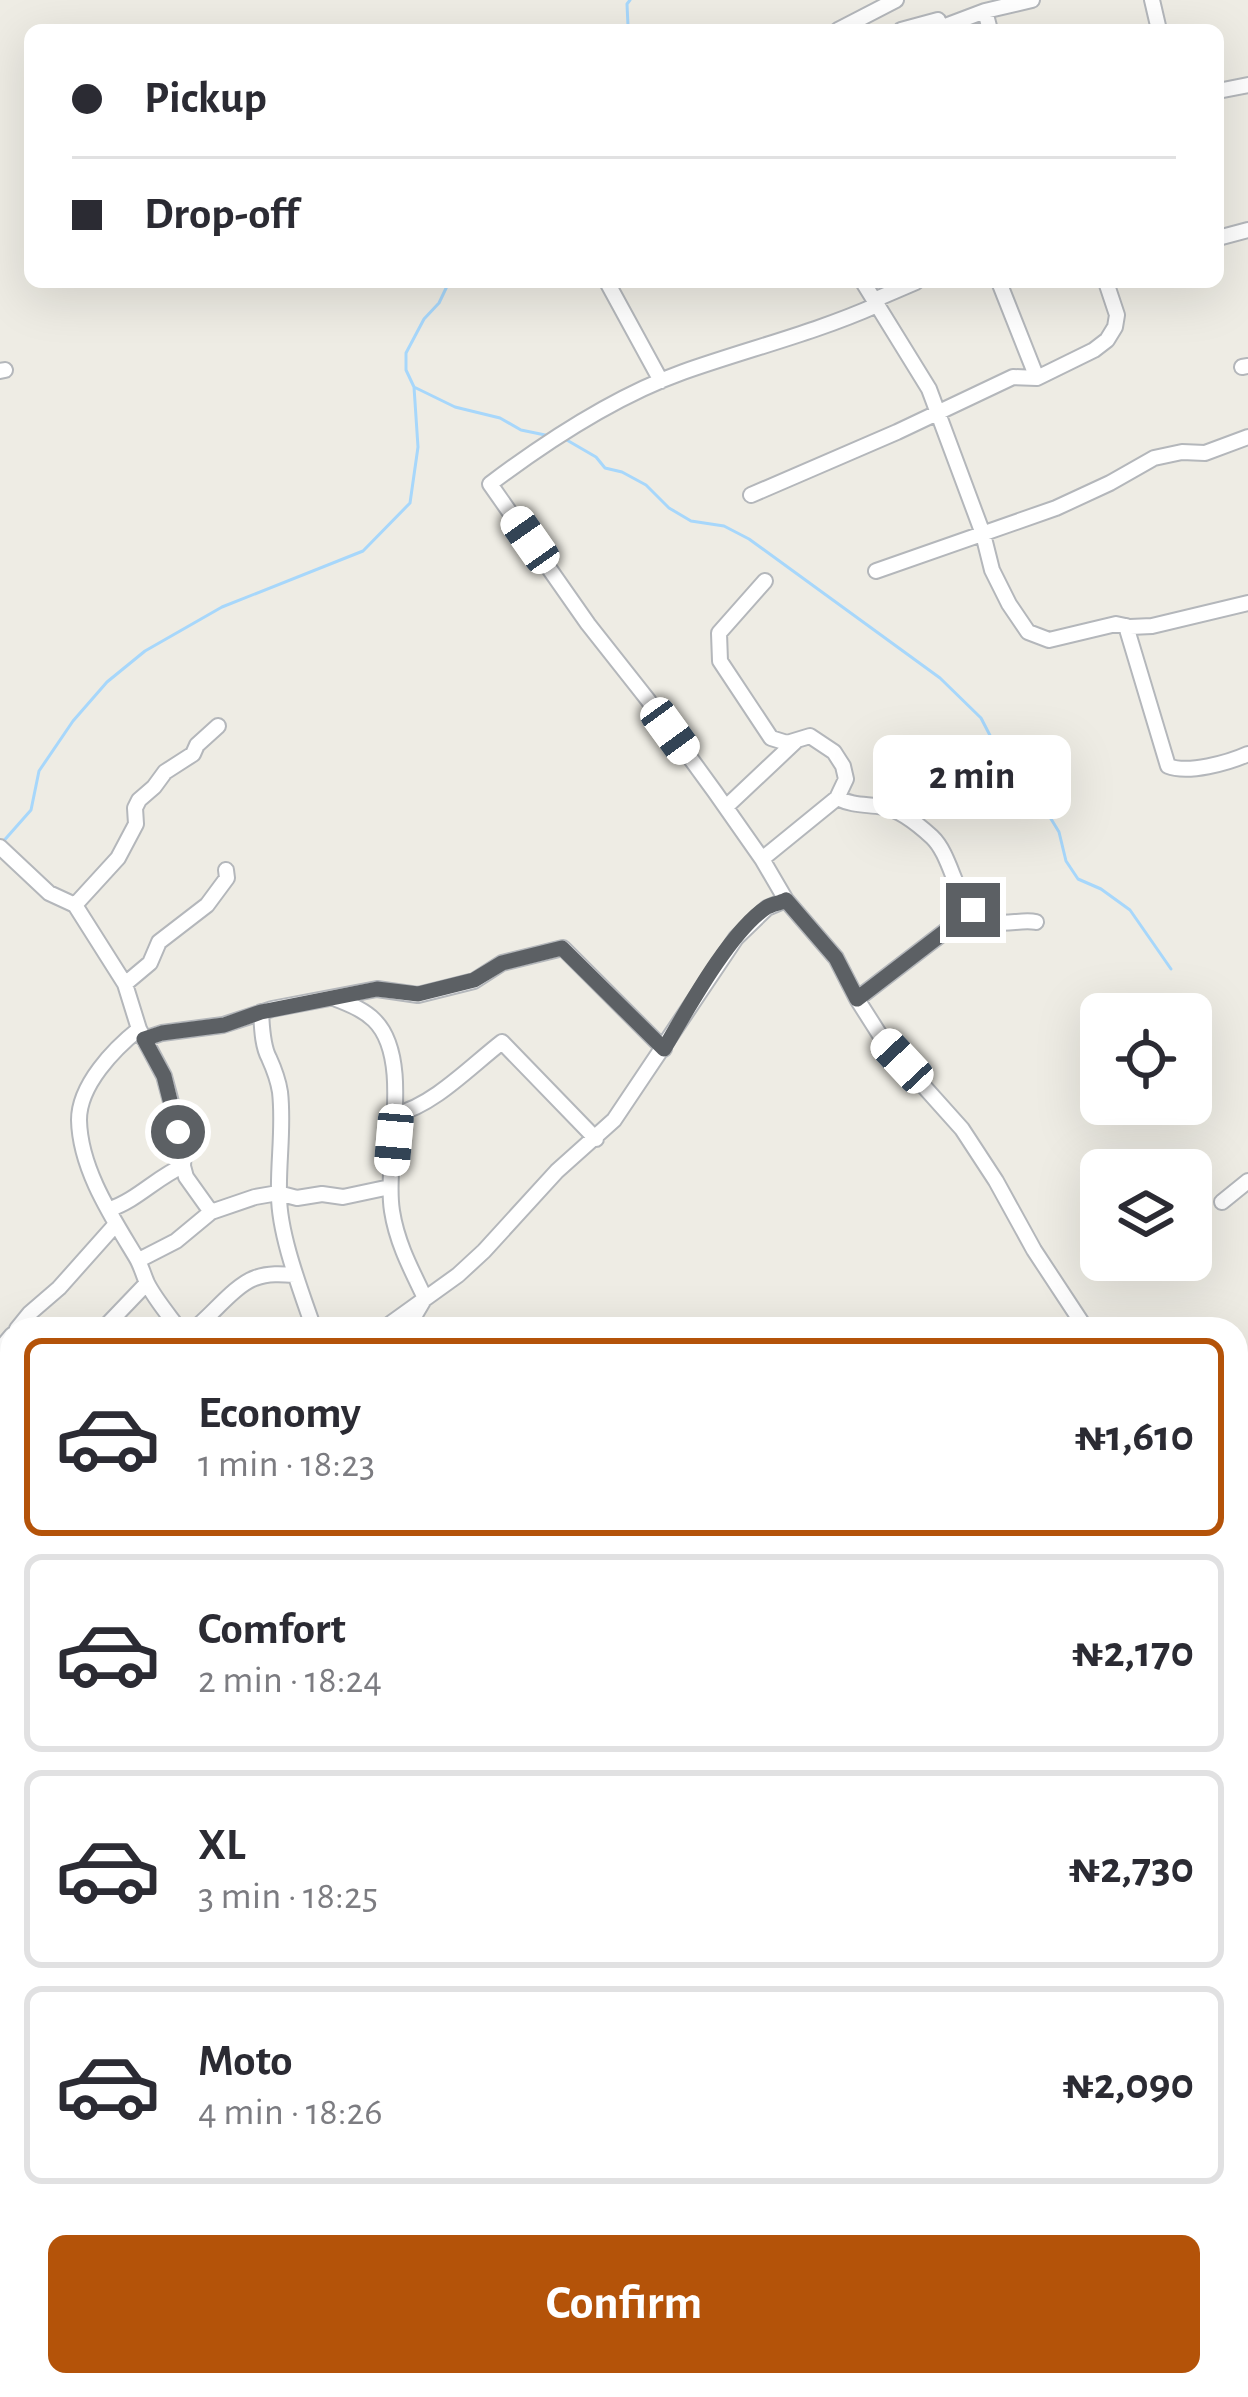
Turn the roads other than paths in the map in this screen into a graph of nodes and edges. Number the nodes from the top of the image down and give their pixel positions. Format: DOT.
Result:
graph roads {
  1 [pos="896,0"];
  2 [pos="1032,0"];
  3 [pos="985,10"];
  4 [pos="850,24"];
  5 [pos="950,24"];
  6 [pos="988,24"];
  7 [pos="611,288"];
  8 [pos="866,288"];
  9 [pos="904,288"];
  10 [pos="1001,288"];
  11 [pos="1109,288"];
  12 [pos="875,303"];
  13 [pos="1037,378"];
  14 [pos="661,381"];
  15 [pos="938,413"];
  16 [pos="1248,437"];
  17 [pos="751,495"];
  18 [pos="982,534"];
  19 [pos="876,571"];
  20 [pos="765,581"];
  21 [pos="1248,603"];
  22 [pos="1126,626"];
  23 [pos="218,727"];
  24 [pos="795,742"];
  25 [pos="1248,754"];
  26 [pos="837,798"];
  27 [pos="726,807"];
  28 [pos="2,849"];
  29 [pos="762,859"];
  30 [pos="226,870"];
  31 [pos="786,900"];
  32 [pos="75,905"];
  33 [pos="973,910"];
  34 [pos="1036,922"];
  35 [pos="125,984"];
  36 [pos="334,998"];
  37 [pos="857,999"];
  38 [pos="261,1012"];
  39 [pos="141,1034"];
  40 [pos="664,1049"];
  41 [pos="396,1114"];
  42 [pos="596,1138"];
  43 [pos="183,1166"];
  44 [pos="1248,1181"];
  45 [pos="390,1187"];
  46 [pos="278,1193"];
  47 [pos="1222,1202"];
  48 [pos="211,1212"];
  49 [pos="113,1216"];
  50 [pos="139,1260"];
  51 [pos="295,1275"];
  52 [pos="147,1283"];
  53 [pos="425,1298"];
  54 [pos="27,1317"];
  55 [pos="114,1317"];
  56 [pos="171,1317"];
  57 [pos="207,1317"];
  58 [pos="310,1317"];
  59 [pos="399,1317"];
  60 [pos="415,1317"];
  61 [pos="1078,1317"];
  1 -- 4 [label="street"];
  2 -- 3 [label="street"];
  3 -- 5 [label="street"];
  3 -- 6 [label="street"];
  7 -- 14 [label="street"];
  8 -- 12 [label="street"];
  9 -- 12 [label="street"];
  10 -- 13 [label="street"];
  11 -- 13 [label="street"];
  12 -- 14 [label="street"];
  12 -- 15 [label="street"];
  13 -- 15 [label="street"];
  14 -- 27 [label="street"];
  15 -- 17 [label="street"];
  15 -- 18 [label="street"];
  16 -- 18 [label="street"];
  18 -- 19 [label="street"];
  18 -- 22 [label="street"];
  20 -- 24 [label="street"];
  21 -- 22 [label="street"];
  22 -- 25 [label="street"];
  23 -- 32 [label="street"];
  24 -- 26 [label="street"];
  24 -- 27 [label="street"];
  26 -- 29 [label="street"];
  26 -- 33 [label="street"];
  27 -- 29 [label="street"];
  28 -- 32 [label="street"];
  29 -- 31 [label="street"];
  30 -- 35 [label="street"];
  31 -- 37 [label="street"];
  31 -- 40 [label="street"];
  32 -- 35 [label="street"];
  33 -- 34 [label="street"];
  33 -- 37 [label="street"];
  35 -- 39 [label="street"];
  36 -- 38 [label="street"];
  36 -- 40 [label="street"];
  36 -- 41 [label="street"];
  37 -- 61 [label="street"];
  38 -- 39 [label="street"];
  38 -- 46 [label="street"];
  39 -- 43 [label="street"];
  39 -- 49 [label="street"];
  40 -- 42 [label="street"];
  41 -- 42 [label="street"];
  41 -- 45 [label="street"];
  42 -- 53 [label="street"];
  43 -- 48 [label="street"];
  43 -- 49 [label="street"];
  44 -- 47 [label="street"];
  45 -- 46 [label="street"];
  45 -- 53 [label="street"];
  46 -- 48 [label="street"];
  46 -- 51 [label="street"];
  48 -- 50 [label="street"];
  49 -- 50 [label="street"];
  49 -- 54 [label="street"];
  50 -- 52 [label="street"];
  51 -- 57 [label="street"];
  51 -- 58 [label="street"];
  52 -- 55 [label="street"];
  52 -- 56 [label="street"];
  53 -- 59 [label="street"];
  53 -- 60 [label="street"];
}
